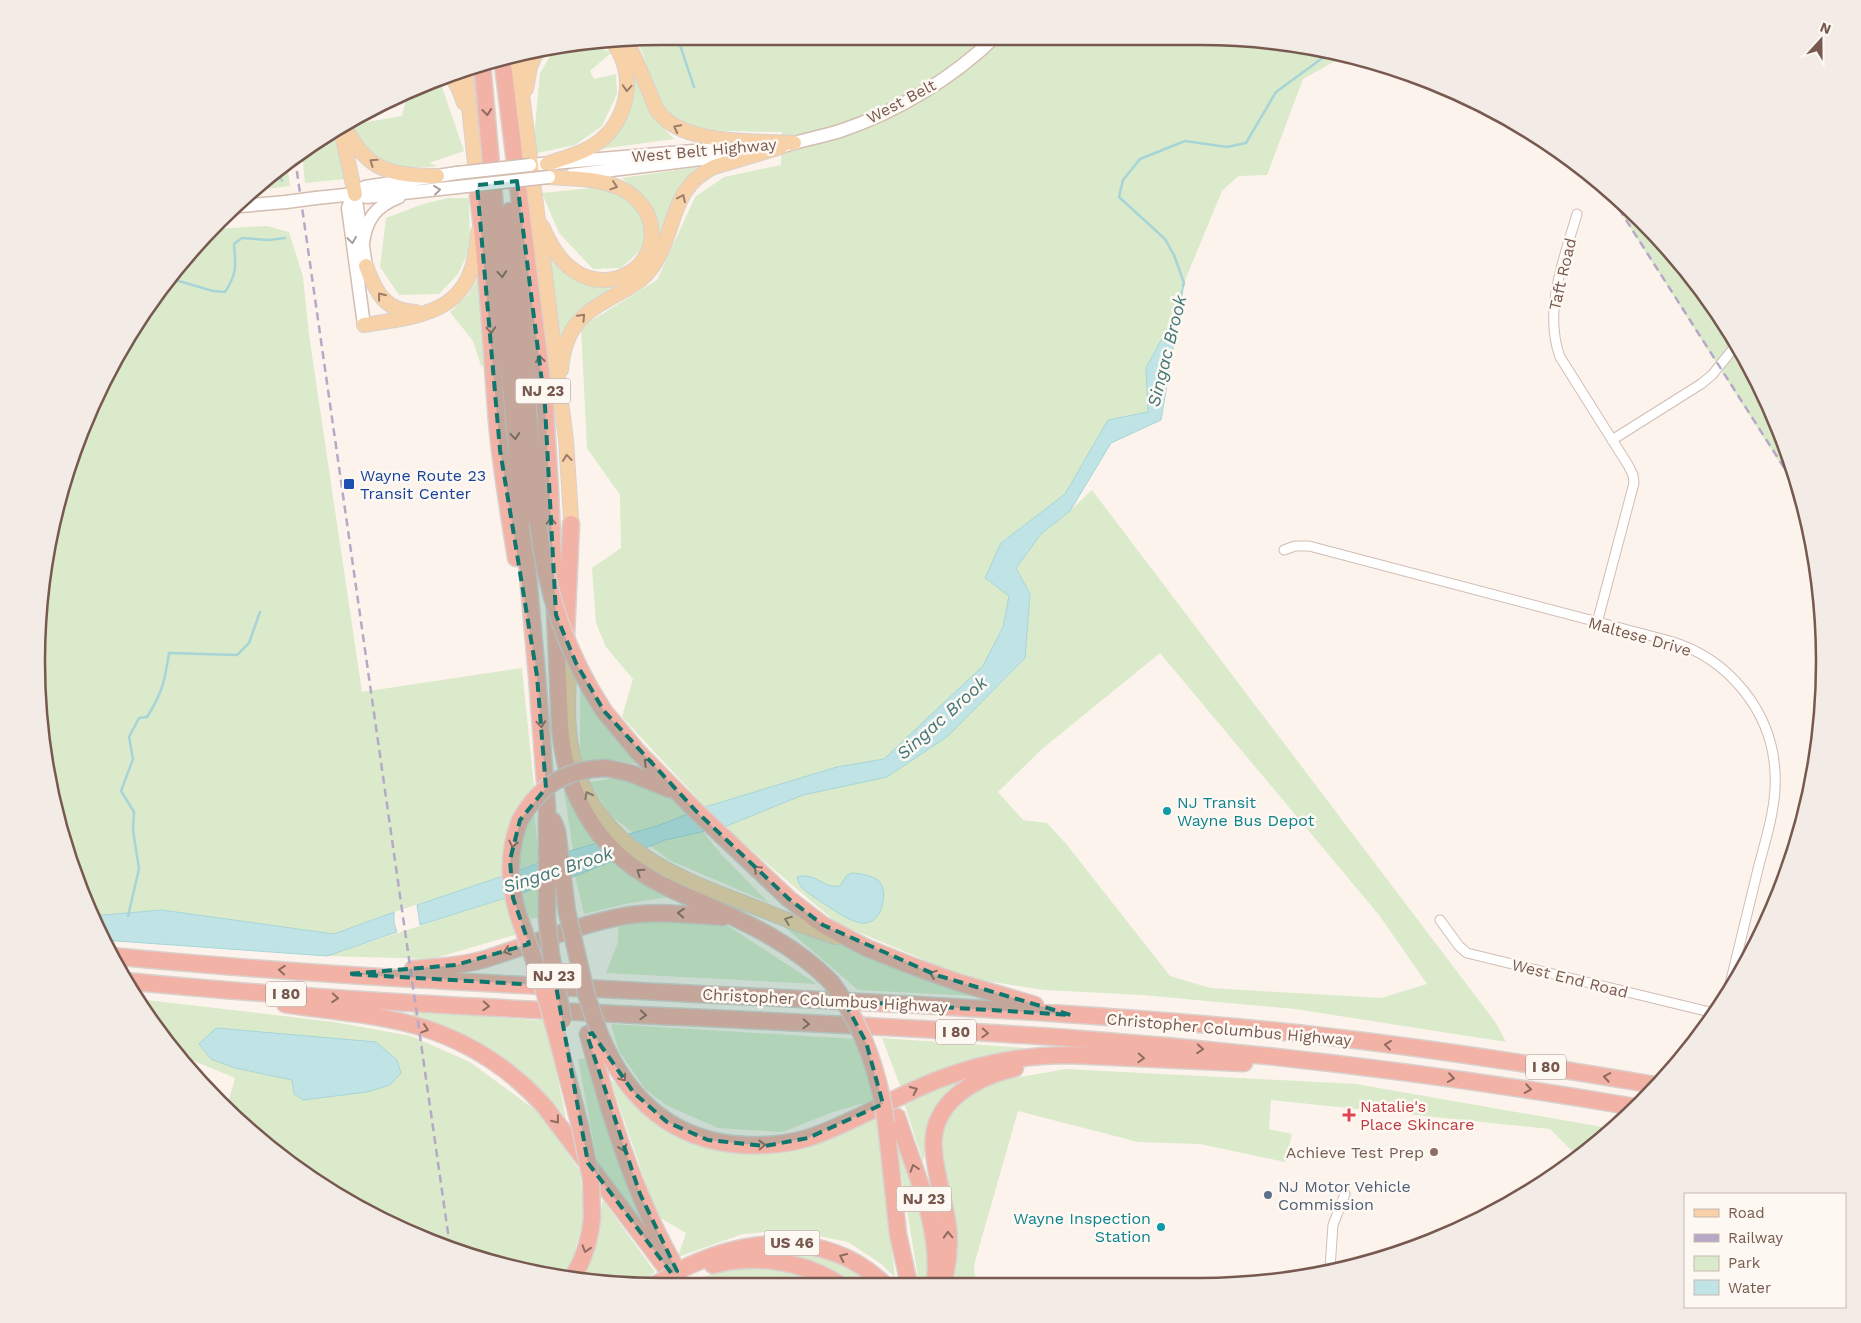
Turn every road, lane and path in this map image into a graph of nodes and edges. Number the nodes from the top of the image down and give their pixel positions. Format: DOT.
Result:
graph roads {
  1 [pos="986,45"];
  2 [pos="629,46"];
  3 [pos="615,47"];
  4 [pos="534,59"];
  5 [pos="518,62"];
  6 [pos="503,66"];
  7 [pos="496,68"];
  8 [pos="483,72"];
  9 [pos="466,77"];
  10 [pos="454,82"];
  11 [pos="525,125"];
  12 [pos="346,132"];
  13 [pos="344,134"];
  14 [pos="473,139"];
  15 [pos="787,145"];
  16 [pos="548,170"];
  17 [pos="437,176"];
  18 [pos="416,192"];
  19 [pos="355,194"];
  20 [pos="534,194"];
  21 [pos="478,195"];
  22 [pos="247,205"];
  23 [pos="1577,214"];
  24 [pos="363,243"];
  25 [pos="366,266"];
  26 [pos="441,307"];
  27 [pos="364,324"];
  28 [pos="1732,351"];
  29 [pos="562,413"];
  30 [pos="1612,440"];
  31 [pos="571,524"];
  32 [pos="1284,550"];
  33 [pos="1597,623"];
  34 [pos="537,676"];
  35 [pos="560,728"];
  36 [pos="682,796"];
  37 [pos="610,837"];
  38 [pos="553,850"];
  39 [pos="730,917"];
  40 [pos="1440,920"];
  41 [pos="867,948"];
  42 [pos="121,957"];
  43 [pos="1735,966"];
  44 [pos="348,974"];
  45 [pos="135,982"];
  46 [pos="164,985"];
  47 [pos="1707,1011"];
  48 [pos="1071,1014"];
  49 [pos="561,1033"];
  50 [pos="594,1035"];
  51 [pos="1114,1057"];
  52 [pos="1316,1061"];
  53 [pos="1648,1084"];
  54 [pos="1626,1106"];
  55 [pos="891,1120"];
  56 [pos="1345,1194"];
  57 [pos="1330,1264"];
  58 [pos="576,1272"];
  59 [pos="687,1275"];
  60 [pos="827,1278"];
  61 [pos="876,1278"];
  62 [pos="908,1278"];
  63 [pos="935,1278"];
  64 [pos="944,1278"];
  1 -- 15 [label="main road, West Belt"];
  15 -- 2 [label="main road, one-way"];
  3 -- 16 [label="main road, one-way"];
  4 -- 11 [label="main road"];
  5 -- 11 [label="main road"];
  35 -- 6 [label="highway, NJ 23, one-way"];
  36 -- 7 [label="highway, one-way, bridge"];
  8 -- 34 [label="highway, NJ 23, one-way"];
  9 -- 14 [label="main road"];
  10 -- 14 [label="main road"];
  11 -- 20 [label="main road"];
  17 -- 12 [label="main road, one-way"];
  13 -- 19 [label="main road"];
  14 -- 21 [label="main road"];
  15 -- 16 [label="main road, West Belt Highway"];
  29 -- 15 [label="main road, one-way"];
  16 -- 17 [label="main road, West Belt Highway, bridge"];
  18 -- 16 [label="main road, West Belt Highway, one-way, bridge"];
  16 -- 20 [label="main road, one-way"];
  17 -- 19 [label="main road, West Belt Highway"];
  18 -- 19 [label="main road, West Belt Highway"];
  18 -- 24 [label="main road"];
  19 -- 22 [label="main road, West Belt Highway, bridge"];
  19 -- 24 [label="main road"];
  19 -- 27 [label="main road, one-way"];
  20 -- 29 [label="main road"];
  21 -- 26 [label="main road"];
  21 -- 34 [label="highway, one-way"];
  23 -- 30 [label="street, Taft Road"];
  24 -- 25 [label="main road"];
  26 -- 25 [label="main road, one-way"];
  26 -- 27 [label="main road"];
  28 -- 30 [label="street"];
  31 -- 29 [label="main road, one-way"];
  30 -- 33 [label="street, Taft Road"];
  31 -- 35 [label="highway"];
  37 -- 31 [label="main road, one-way"];
  32 -- 33 [label="street, Maltese Drive"];
  33 -- 43 [label="street, Maltese Drive"];
  34 -- 38 [label="highway, NJ 23, one-way"];
  35 -- 37 [label="highway, NJ 23"];
  41 -- 36 [label="highway, one-way"];
  36 -- 49 [label="highway, one-way, bridge"];
  39 -- 37 [label="highway, NJ 23, one-way"];
  41 -- 37 [label="main road, one-way"];
  38 -- 49 [label="highway, NJ 23, bridge"];
  38 -- 50 [label="highway, bridge"];
  39 -- 44 [label="highway, one-way"];
  39 -- 55 [label="highway, NJ 23, bridge"];
  40 -- 47 [label="street, West End Road"];
  48 -- 41 [label="highway, one-way"];
  44 -- 42 [label="highway, Christopher Columbus Highway / I 80, one-way"];
  44 -- 48 [label="highway, Christopher Columbus Highway / I 80"];
  45 -- 46 [label="highway, Christopher Columbus Highway / I 80"];
  46 -- 52 [label="highway, Christopher Columbus Highway / I 80, one-way"];
  46 -- 59 [label="highway, one-way"];
  53 -- 48 [label="highway, Christopher Columbus Highway / I 80, one-way"];
  49 -- 58 [label="highway, NJ 23, one-way, bridge"];
  50 -- 51 [label="highway, one-way"];
  50 -- 59 [label="highway, one-way"];
  51 -- 52 [label="highway, one-way"];
  64 -- 51 [label="highway, one-way"];
  52 -- 54 [label="highway, Christopher Columbus Highway / I 80, one-way"];
  55 -- 62 [label="highway"];
  63 -- 55 [label="highway, NJ 23, one-way"];
  56 -- 57 [label="street"];
  59 -- 60 [label="highway"];
  61 -- 59 [label="highway, US 46, one-way"];
}
